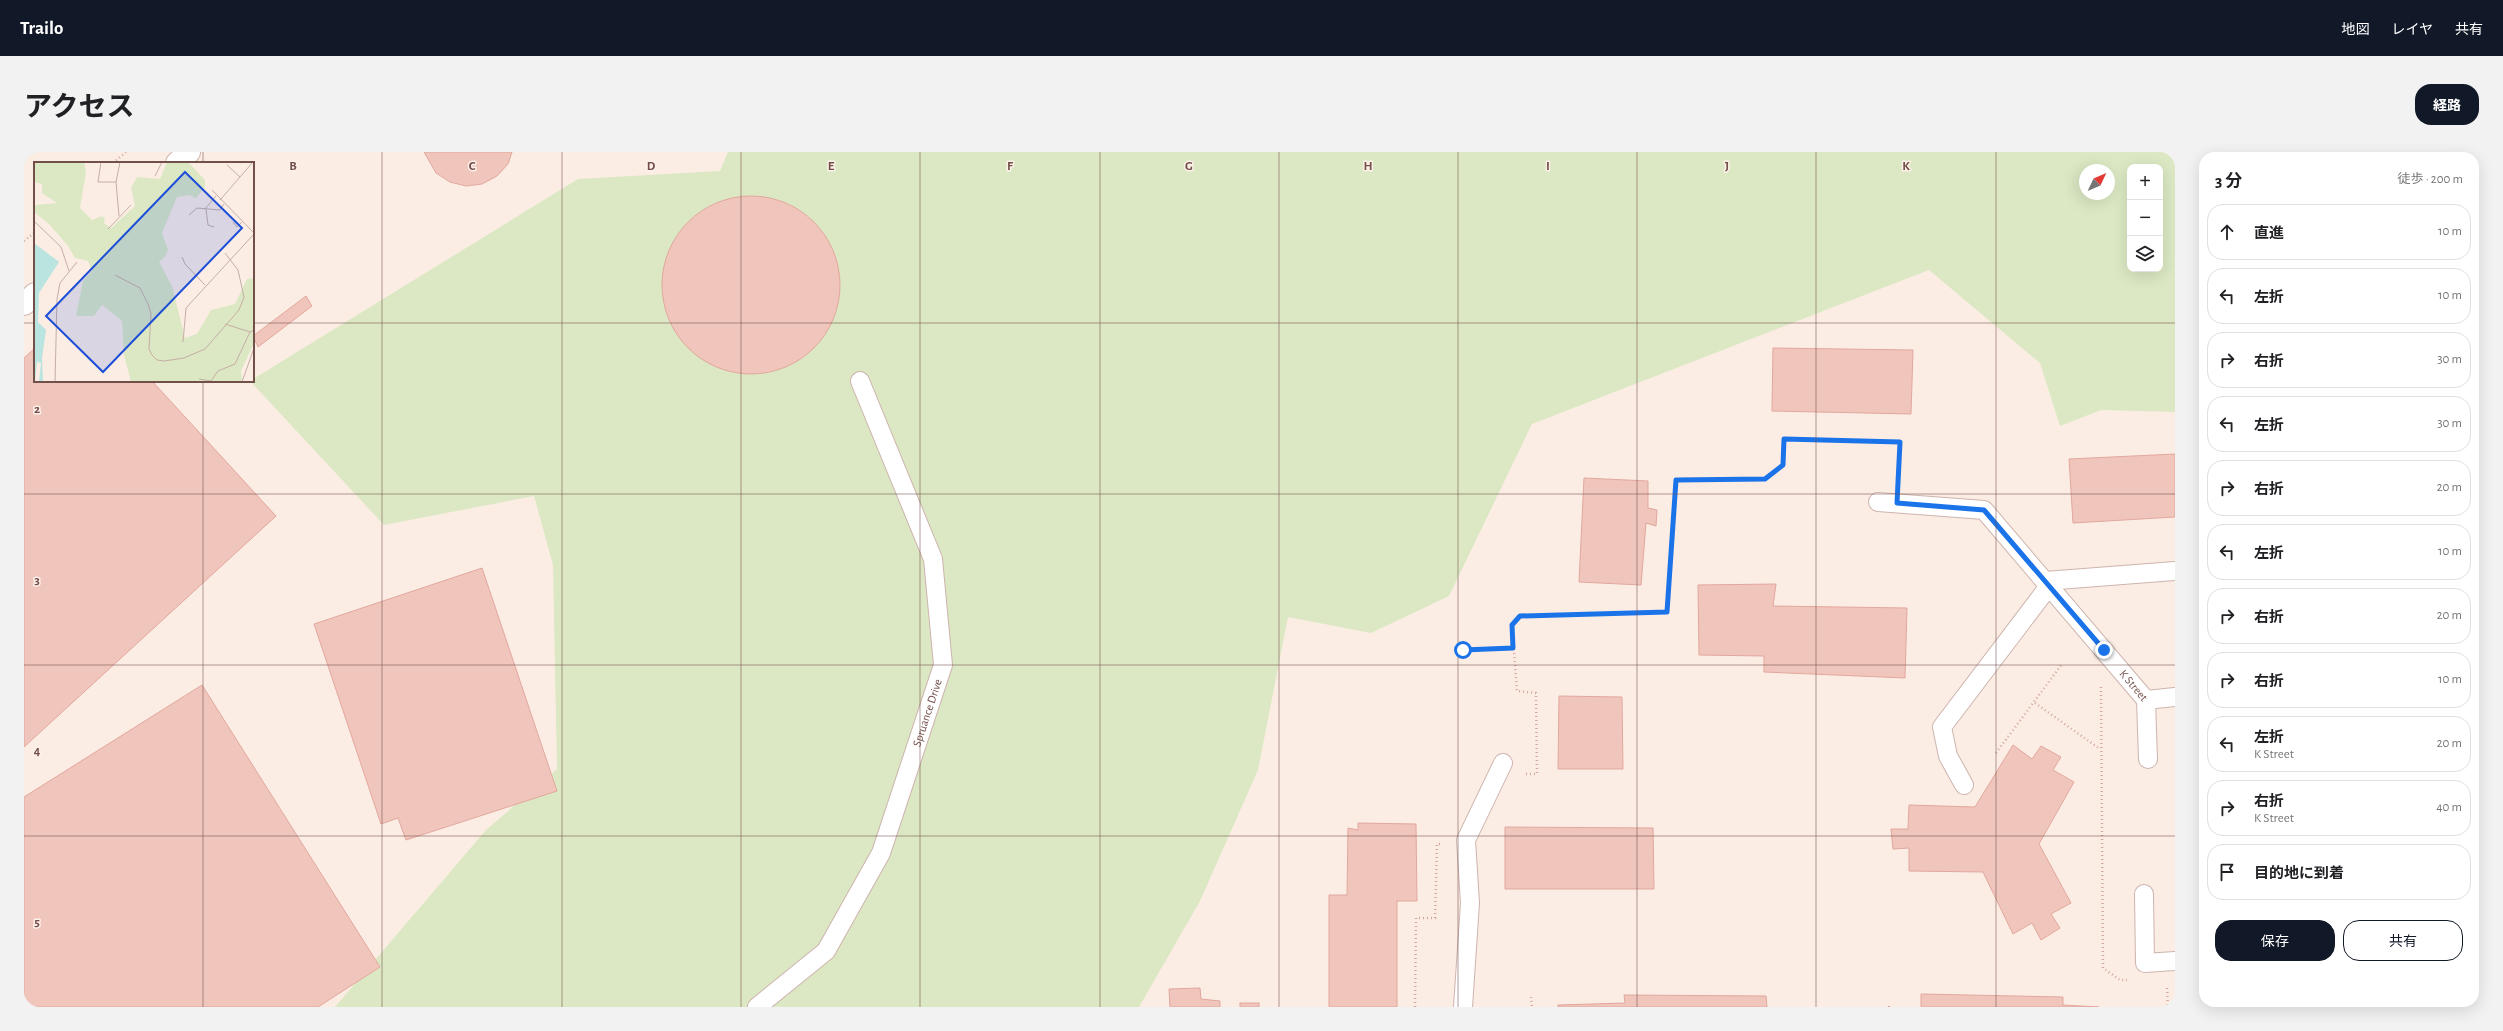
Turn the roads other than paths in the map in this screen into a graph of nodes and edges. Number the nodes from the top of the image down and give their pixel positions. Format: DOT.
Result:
graph roads {
  1 [pos="189,152"];
  2 [pos="178,162"];
  3 [pos="34,295"];
  4 [pos="24,304"];
  5 [pos="860,381"];
  6 [pos="1878,502"];
  7 [pos="2175,571"];
  8 [pos="2047,583"];
  9 [pos="2175,696"];
  10 [pos="2146,700"];
  11 [pos="2148,759"];
  12 [pos="1504,763"];
  13 [pos="1964,785"];
  14 [pos="2144,894"];
  15 [pos="2175,961"];
  16 [pos="757,1007"];
  17 [pos="1463,1007"];
  1 -- 2 [label="street"];
  3 -- 4 [label="street"];
  5 -- 16 [label="lane, Spruance Drive"];
  6 -- 8 [label="lane, K Street"];
  7 -- 8 [label="lane"];
  8 -- 10 [label="lane, K Street"];
  8 -- 13 [label="lane"];
  9 -- 10 [label="lane, K Street"];
  10 -- 11 [label="lane"];
  12 -- 17 [label="lane"];
  14 -- 15 [label="lane"];
}
